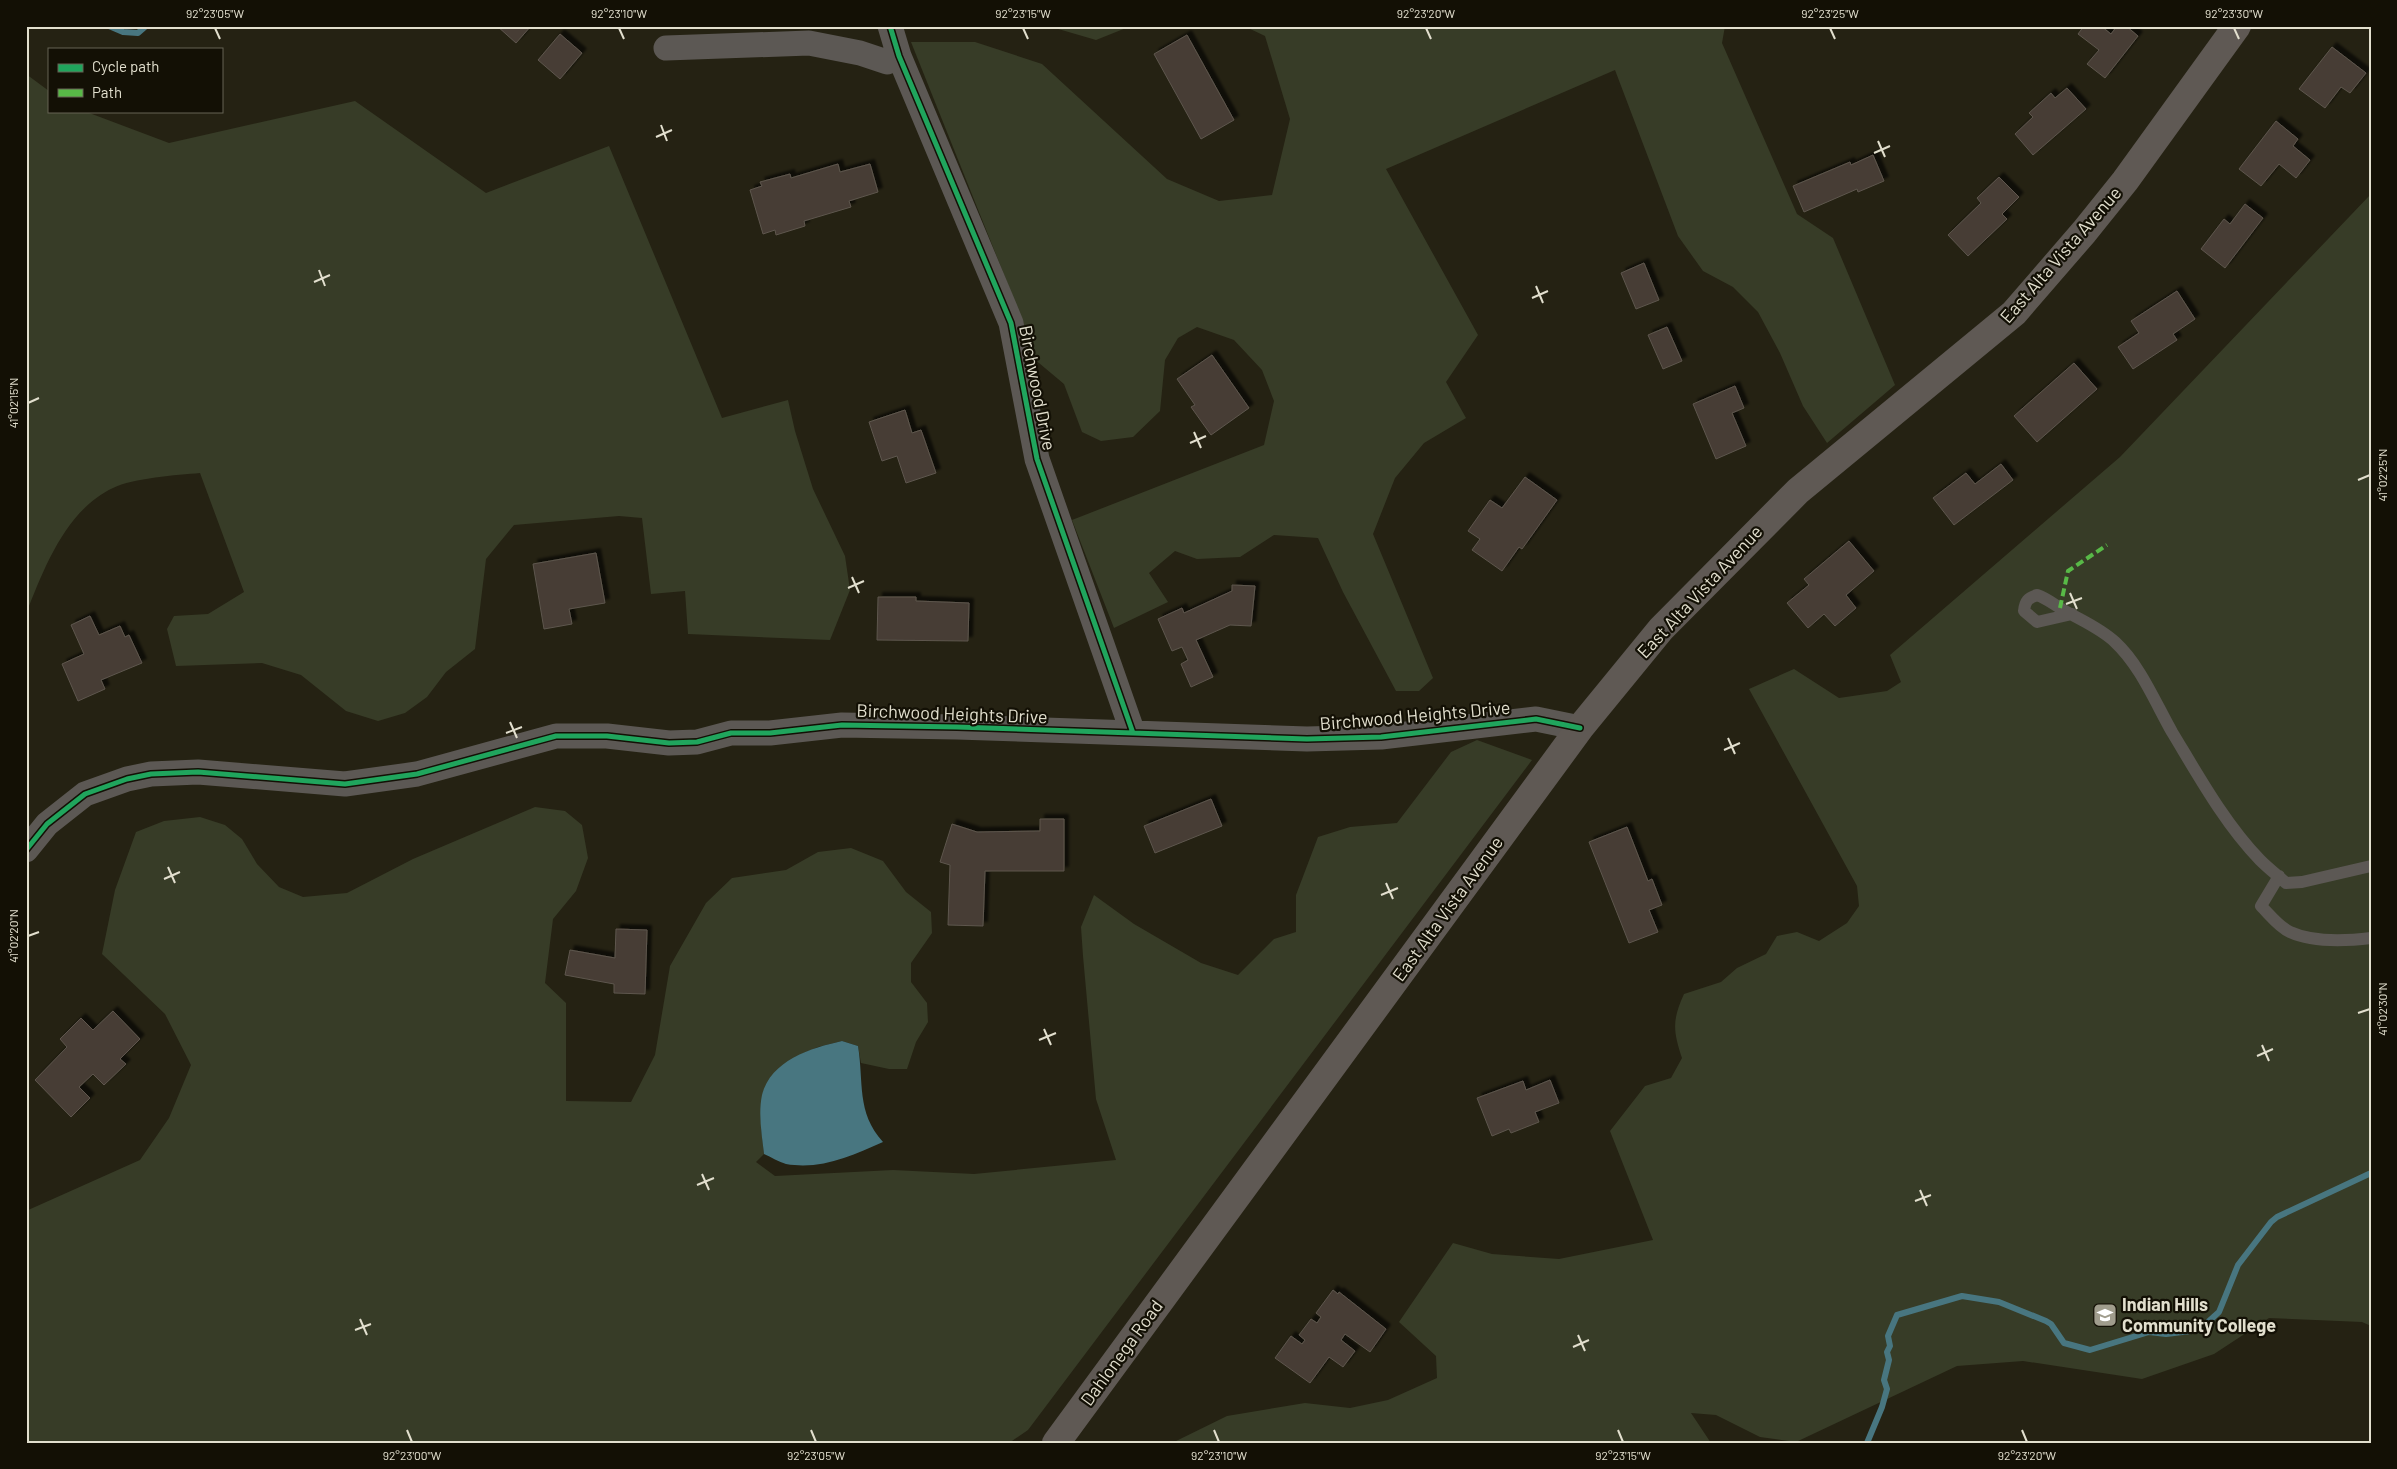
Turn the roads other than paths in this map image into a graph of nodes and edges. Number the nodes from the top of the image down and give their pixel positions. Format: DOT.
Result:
graph roads {
  1 [pos="890,26"];
  2 [pos="2237,26"];
  3 [pos="666,48"];
  4 [pos="899,56"];
  5 [pos="2072,614"];
  6 [pos="1580,728"];
  7 [pos="1133,732"];
  8 [pos="26,850"];
  9 [pos="2371,866"];
  10 [pos="2279,876"];
  11 [pos="2371,938"];
  12 [pos="1189,1263"];
  13 [pos="1056,1443"];
  1 -- 4 [label="street, Birchwood Drive"];
  2 -- 6 [label="main road, East Alta Vista Avenue"];
  3 -- 4 [label="street"];
  4 -- 7 [label="street, Birchwood Drive"];
  5 -- 10 [label="lane"];
  6 -- 7 [label="street, Birchwood Heights Drive"];
  6 -- 12 [label="main road, East Alta Vista Avenue"];
  7 -- 8 [label="street, Birchwood Heights Drive"];
  9 -- 10 [label="lane"];
  10 -- 11 [label="lane"];
  12 -- 13 [label="main road, Dahlonega Road"];
}
